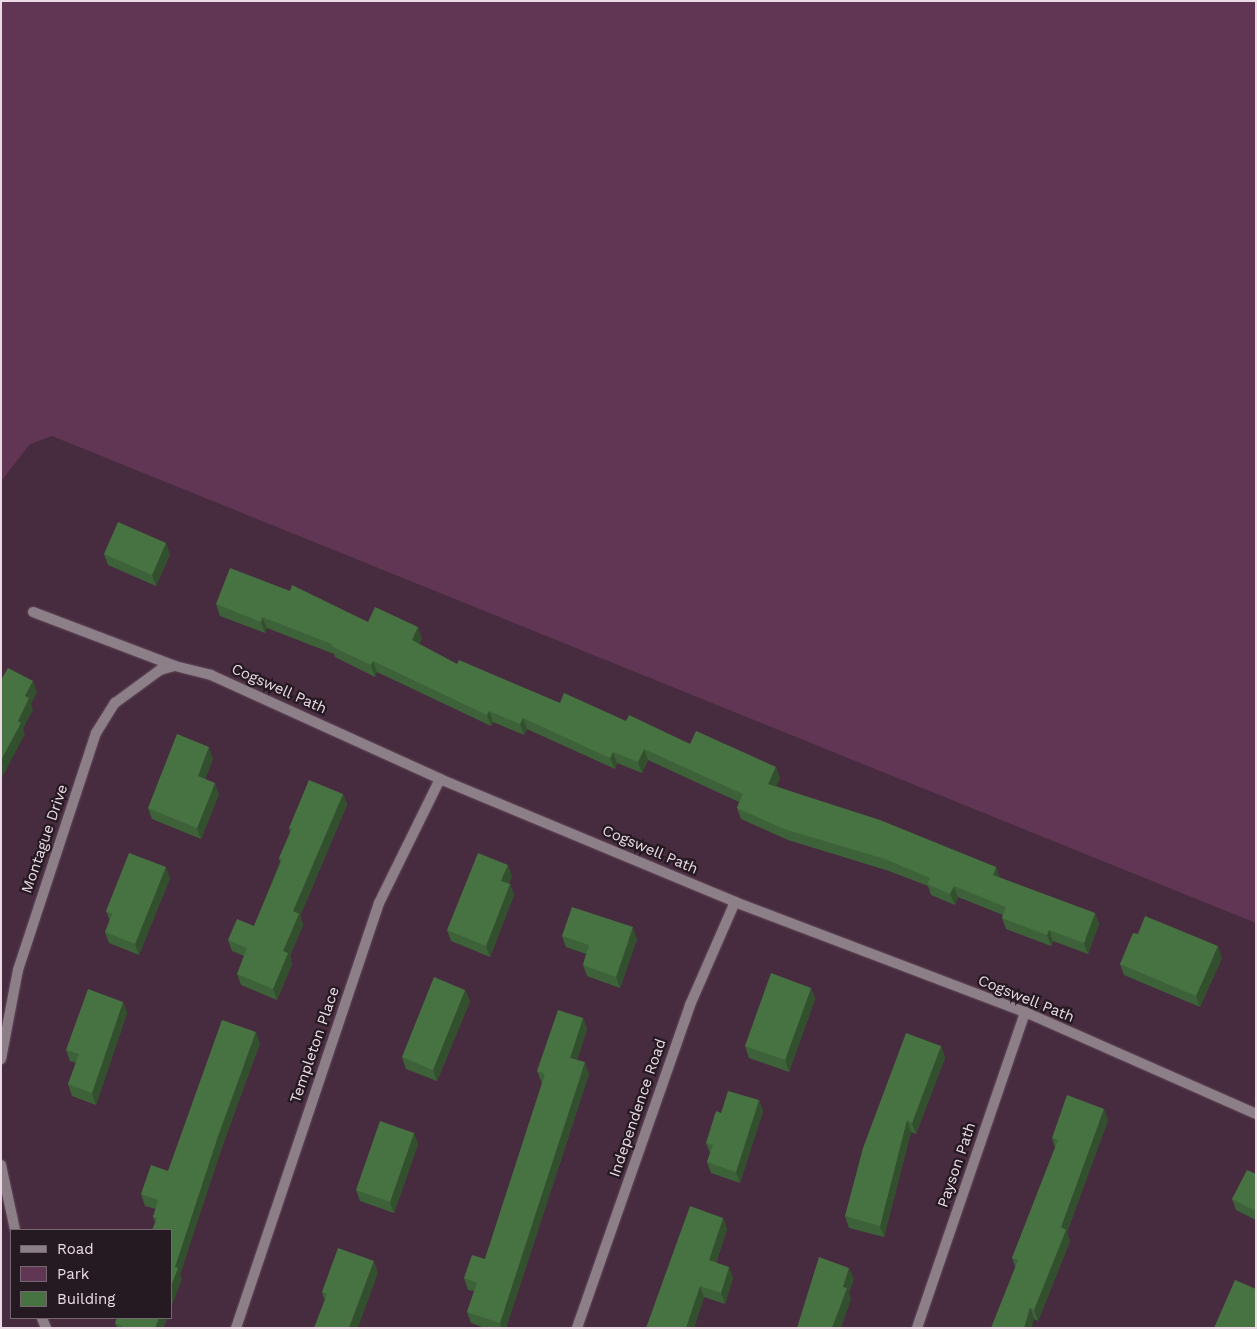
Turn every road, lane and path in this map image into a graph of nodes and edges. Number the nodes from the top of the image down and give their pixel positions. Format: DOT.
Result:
graph roads {
  1 [pos="33,612"];
  2 [pos="175,666"];
  3 [pos="440,779"];
  4 [pos="735,902"];
  5 [pos="1025,1012"];
  6 [pos="1,1059"];
  7 [pos="1256,1114"];
  8 [pos="1,1165"];
  9 [pos="15,1229"];
  10 [pos="236,1328"];
  11 [pos="577,1328"];
  12 [pos="917,1328"];
  1 -- 2 [label="street, Cogswell Path"];
  2 -- 3 [label="street, Cogswell Path"];
  2 -- 6 [label="street, Montague Drive"];
  3 -- 4 [label="street, Cogswell Path"];
  3 -- 10 [label="street, Templeton Place"];
  4 -- 5 [label="street, Cogswell Path"];
  4 -- 11 [label="street, Independence Road"];
  5 -- 7 [label="street, Cogswell Path"];
  5 -- 12 [label="street, Payson Path"];
  8 -- 9 [label="street"];
}
